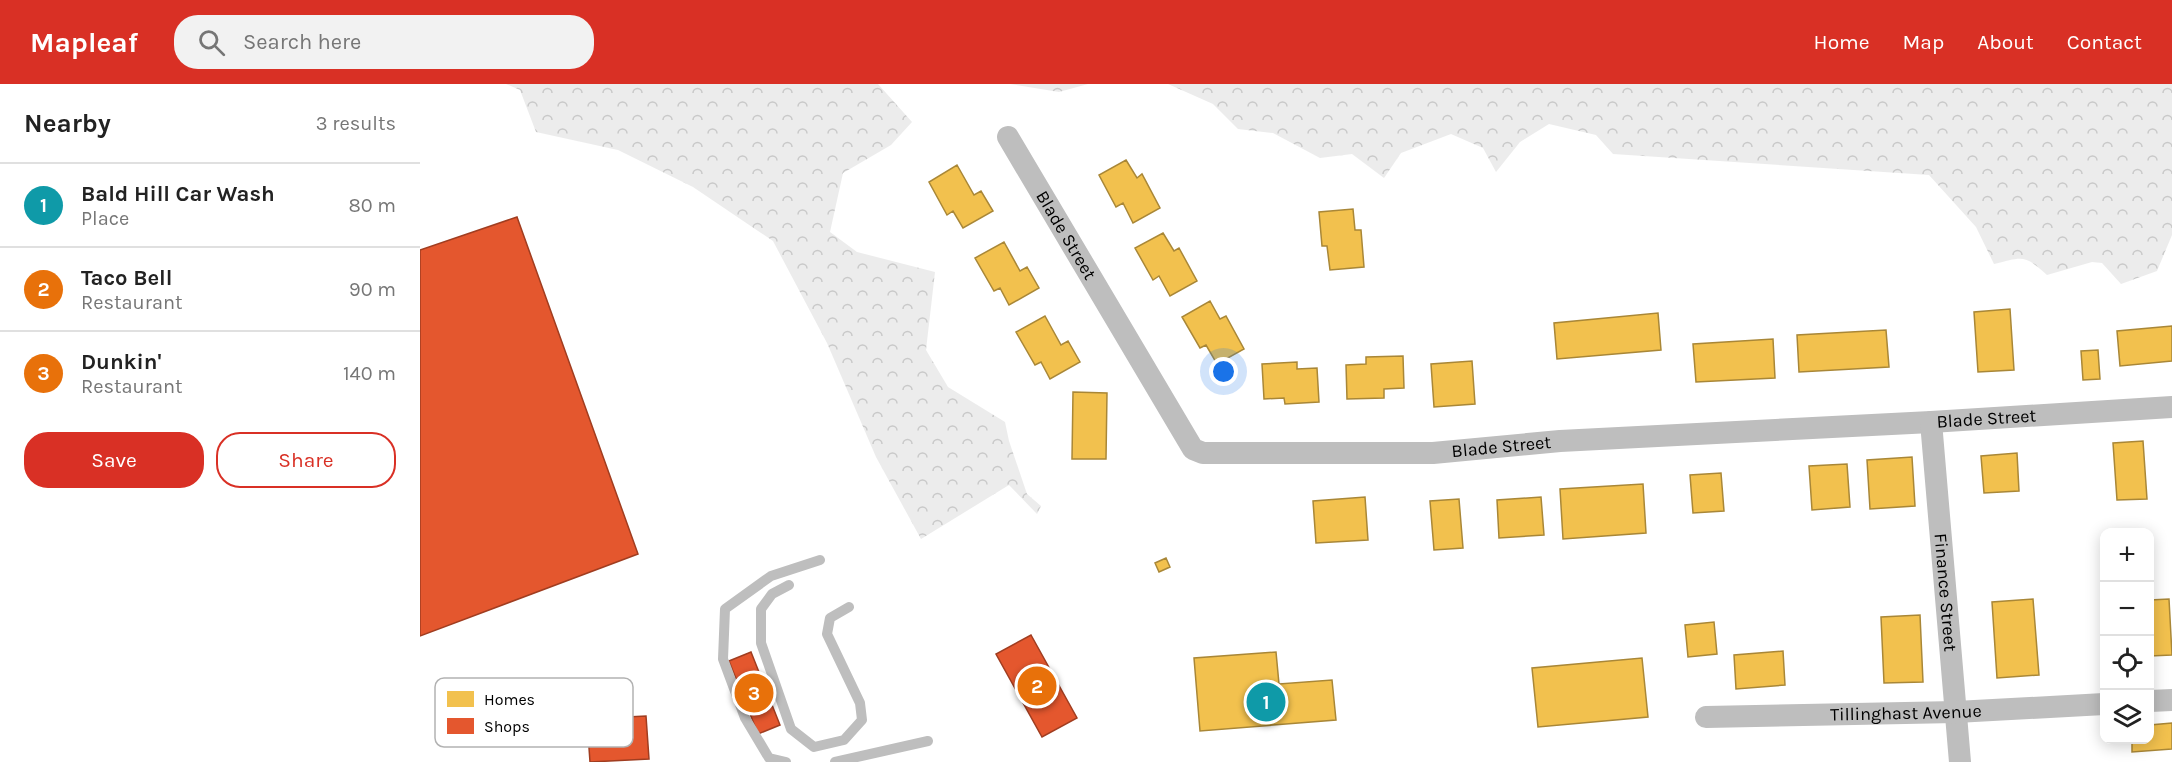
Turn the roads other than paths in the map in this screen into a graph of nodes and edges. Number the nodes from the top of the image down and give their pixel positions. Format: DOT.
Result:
graph roads {
  1 [pos="1008,136"];
  2 [pos="2172,407"];
  3 [pos="1931,422"];
  4 [pos="820,560"];
  5 [pos="789,585"];
  6 [pos="849,607"];
  7 [pos="2172,700"];
  8 [pos="2154,701"];
  9 [pos="2100,704"];
  10 [pos="1956,712"];
  11 [pos="1706,717"];
  12 [pos="928,741"];
  13 [pos="786,762"];
  14 [pos="835,762"];
  15 [pos="1960,762"];
  1 -- 3 [label="street, Blade Street"];
  2 -- 3 [label="street, Blade Street"];
  3 -- 10 [label="street, Finance Street"];
  4 -- 13 [label="lane"];
  5 -- 6 [label="lane"];
  7 -- 8 [label="street"];
  9 -- 10 [label="street, Tillinghast Avenue"];
  10 -- 11 [label="street, Tillinghast Avenue"];
  10 -- 15 [label="street, Finance Street"];
  12 -- 14 [label="lane"];
}
